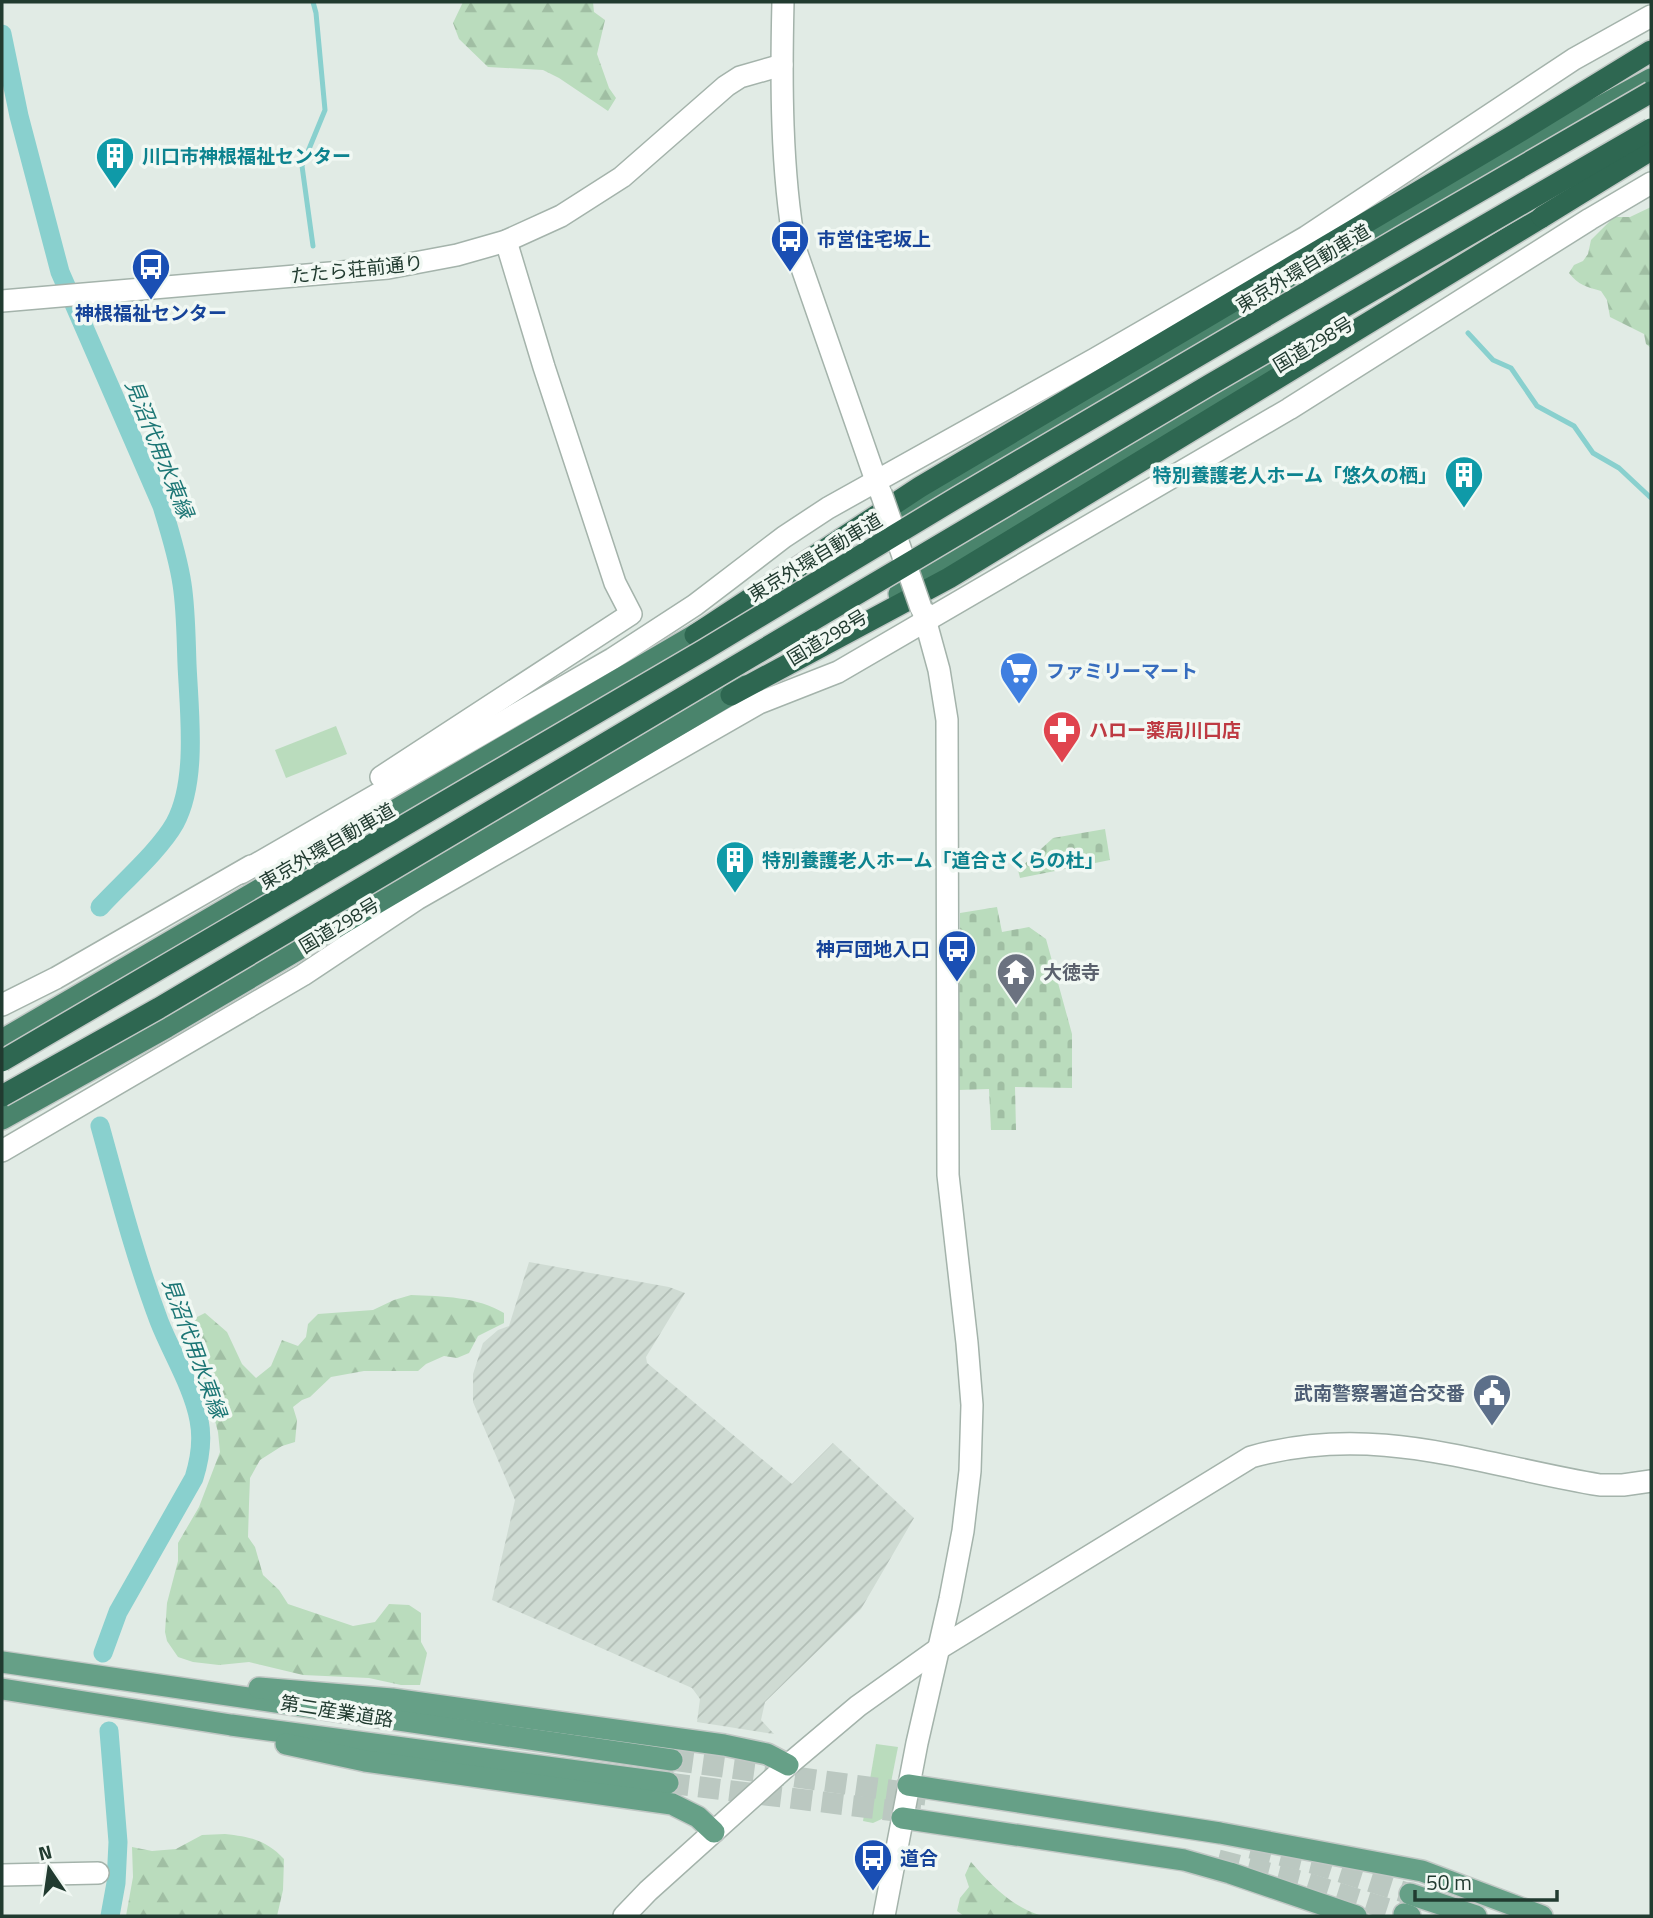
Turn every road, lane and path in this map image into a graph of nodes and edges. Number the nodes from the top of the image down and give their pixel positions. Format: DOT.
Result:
graph roads {
  1 [pos="783,2"];
  2 [pos="1651,16"];
  3 [pos="1651,51"];
  4 [pos="782,65"];
  5 [pos="1651,79"];
  6 [pos="1651,92"];
  7 [pos="1651,129"];
  8 [pos="1651,151"];
  9 [pos="1651,183"];
  10 [pos="506,242"];
  11 [pos="2,301"];
  12 [pos="878,486"];
  13 [pos="924,615"];
  14 [pos="695,635"];
  15 [pos="731,695"];
  16 [pos="241,873"];
  17 [pos="2,1005"];
  18 [pos="2,1040"];
  19 [pos="2,1061"];
  20 [pos="2,1096"];
  21 [pos="2,1119"];
  22 [pos="3,1149"];
  23 [pos="1651,1481"];
  24 [pos="938,1649"];
  25 [pos="2,1662"];
  26 [pos="2,1689"];
  27 [pos="194,1690"];
  28 [pos="231,1725"];
  29 [pos="672,1760"];
  30 [pos="788,1765"];
  31 [pos="668,1783"];
  32 [pos="908,1785"];
  33 [pos="902,1818"];
  34 [pos="714,1832"];
  35 [pos="98,1873"];
  36 [pos="2,1875"];
  37 [pos="1408,1908"];
  38 [pos="624,1916"];
  39 [pos="884,1916"];
  40 [pos="1356,1916"];
  41 [pos="1476,1916"];
  42 [pos="1542,1916"];
  1 -- 4 [label="street"];
  2 -- 12 [label="street"];
  3 -- 14 [label="highway"];
  4 -- 10 [label="street, たたら荘前通り"];
  4 -- 12 [label="street"];
  5 -- 14 [label="highway"];
  6 -- 19 [label="highway, 東京外環自動車道, bridge"];
  7 -- 20 [label="highway, bridge"];
  8 -- 15 [label="highway, 国道298号"];
  8 -- 15 [label="highway, bridge"];
  9 -- 13 [label="street"];
  10 -- 11 [label="street, たたら荘前通り"];
  10 -- 16 [label="street"];
  12 -- 13 [label="street, bridge"];
  12 -- 16 [label="street"];
  13 -- 22 [label="street"];
  13 -- 24 [label="street"];
  14 -- 18 [label="highway"];
  15 -- 21 [label="highway, 国道298号"];
  16 -- 17 [label="street"];
  23 -- 24 [label="street"];
  24 -- 30 [label="street"];
  24 -- 32 [label="street"];
  25 -- 27 [label="main road, 第二産業道路"];
  26 -- 28 [label="main road, 第二産業道路"];
  27 -- 29 [label="main road, 第二産業道路"];
  27 -- 30 [label="main road"];
  28 -- 31 [label="main road, 第二産業道路"];
  28 -- 34 [label="main road"];
  30 -- 34 [label="street"];
  32 -- 33 [label="street"];
  32 -- 42 [label="main road"];
  33 -- 39 [label="street"];
  33 -- 40 [label="main road"];
  34 -- 38 [label="street"];
  35 -- 36 [label="street"];
  37 -- 41 [label="main road"];
}
